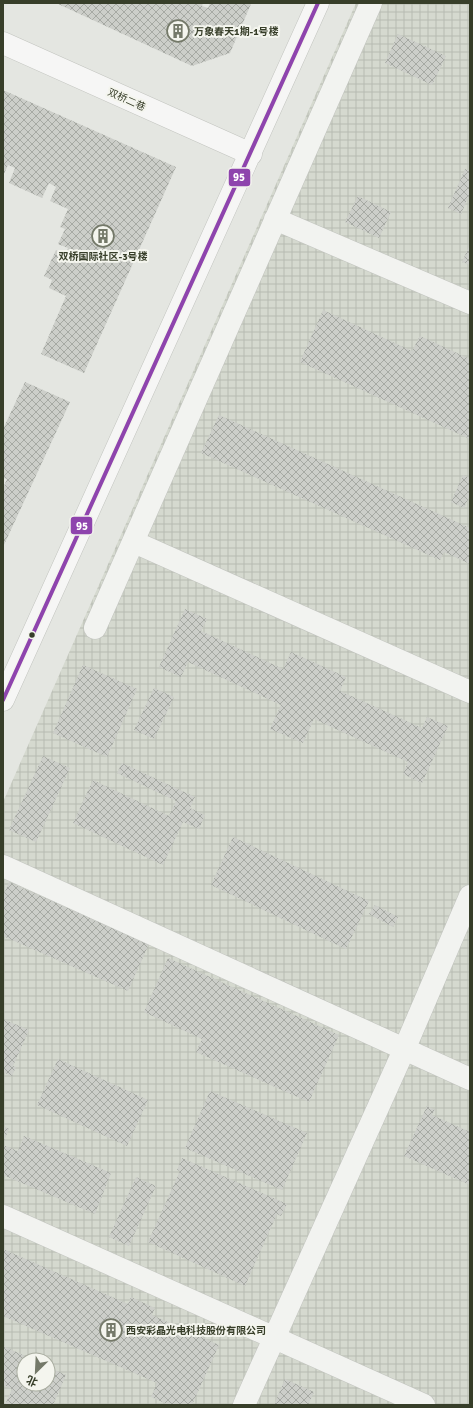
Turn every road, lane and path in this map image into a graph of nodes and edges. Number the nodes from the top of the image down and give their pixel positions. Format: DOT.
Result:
graph roads {
  1 [pos="318,3"];
  2 [pos="371,3"];
  3 [pos="3,44"];
  4 [pos="251,154"];
  5 [pos="275,219"];
  6 [pos="470,304"];
  7 [pos="134,542"];
  8 [pos="95,628"];
  9 [pos="470,692"];
  10 [pos="3,700"];
  11 [pos="3,866"];
  12 [pos="470,896"];
  13 [pos="404,1050"];
  14 [pos="470,1079"];
  15 [pos="3,1216"];
  16 [pos="274,1338"];
  17 [pos="244,1405"];
  18 [pos="424,1405"];
  1 -- 4 [label="street"];
  2 -- 5 [label="street"];
  3 -- 4 [label="street, 双桥二巷"];
  4 -- 10 [label="street"];
  5 -- 6 [label="street"];
  5 -- 7 [label="street"];
  7 -- 8 [label="street"];
  7 -- 9 [label="street"];
  11 -- 13 [label="street"];
  12 -- 13 [label="street"];
  13 -- 14 [label="street"];
  13 -- 16 [label="street"];
  15 -- 16 [label="street"];
  16 -- 17 [label="street"];
  16 -- 18 [label="street"];
}
